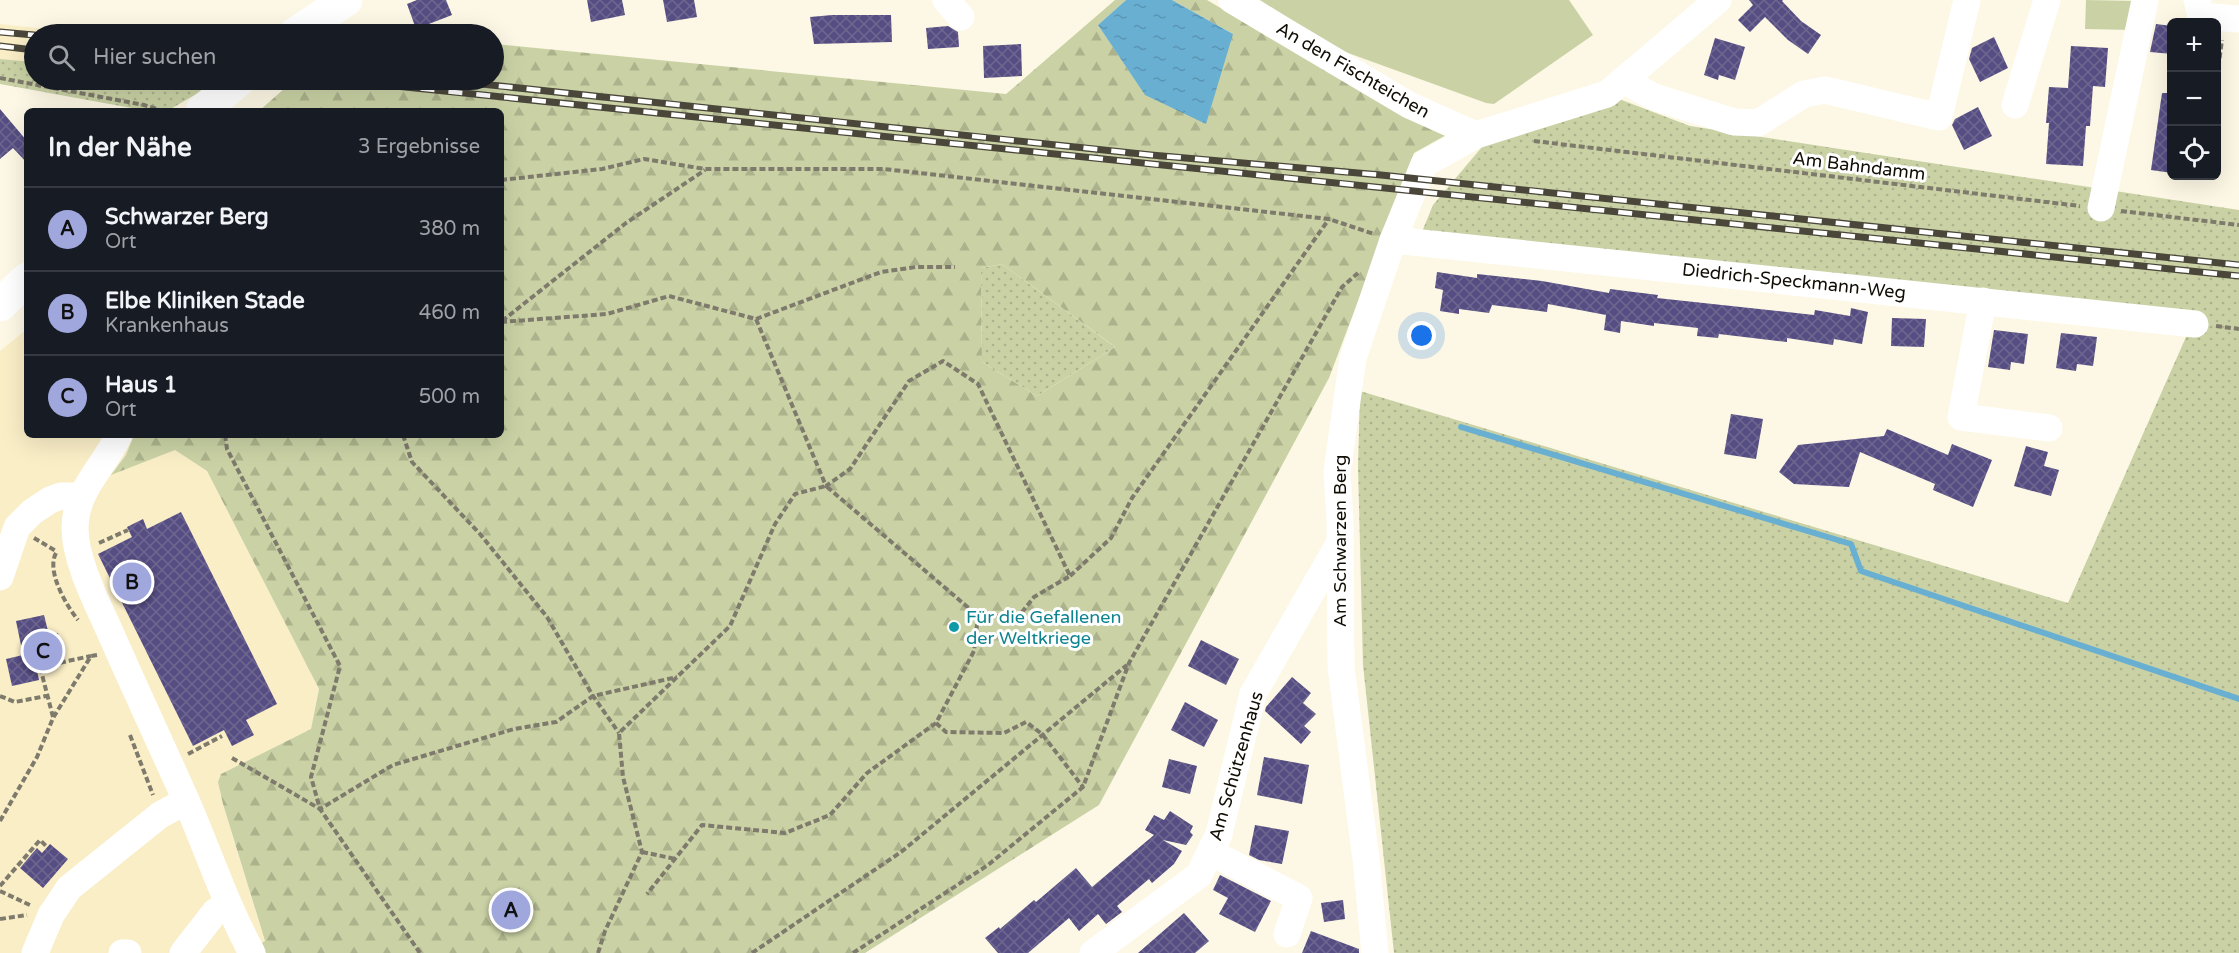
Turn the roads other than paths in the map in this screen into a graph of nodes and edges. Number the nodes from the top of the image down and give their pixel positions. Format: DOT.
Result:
graph roads {
  1 [pos="346,0"];
  2 [pos="1232,0"];
  3 [pos="1718,0"];
  4 [pos="1967,0"];
  5 [pos="2047,0"];
  6 [pos="2145,0"];
  7 [pos="2197,0"];
  8 [pos="2232,19"];
  9 [pos="310,24"];
  10 [pos="1623,80"];
  11 [pos="226,90"];
  12 [pos="2015,105"];
  13 [pos="206,107"];
  14 [pos="1476,135"];
  15 [pos="2101,208"];
  16 [pos="1393,240"];
  17 [pos="1983,301"];
  18 [pos="2195,324"];
  19 [pos="2049,428"];
  20 [pos="117,438"];
  21 [pos="82,496"];
  22 [pos="1340,543"];
  23 [pos="0,577"];
  24 [pos="186,801"];
  25 [pos="1210,852"];
  26 [pos="227,904"];
  27 [pos="1287,934"];
  28 [pos="35,953"];
  29 [pos="122,953"];
  30 [pos="128,953"];
  31 [pos="183,953"];
  32 [pos="252,953"];
  33 [pos="1093,953"];
  34 [pos="1375,953"];
  1 -- 9 [label="main road"];
  2 -- 14 [label="street, An den Fischteichen"];
  3 -- 10 [label="street, Am Schwarzen Berg"];
  4 -- 10 [label="street"];
  5 -- 12 [label="street"];
  6 -- 15 [label="street"];
  7 -- 8 [label="street"];
  10 -- 14 [label="street, Am Schwarzen Berg"];
  11 -- 13 [label="main road"];
  14 -- 16 [label="street, Am Schwarzen Berg"];
  16 -- 17 [label="street, Diedrich-Speckmann-Weg"];
  16 -- 22 [label="street, Am Schwarzen Berg"];
  17 -- 18 [label="street, Diedrich-Speckmann-Weg"];
  17 -- 19 [label="street"];
  20 -- 21 [label="street"];
  21 -- 23 [label="street"];
  21 -- 24 [label="street"];
  22 -- 25 [label="street, Am Schützenhaus"];
  22 -- 34 [label="street, Am Schwarzen Berg"];
  24 -- 26 [label="street"];
  24 -- 28 [label="street"];
  25 -- 27 [label="street"];
  25 -- 33 [label="street, Am Schützenhaus"];
  26 -- 31 [label="street"];
  26 -- 32 [label="street"];
  29 -- 30 [label="street"];
}
